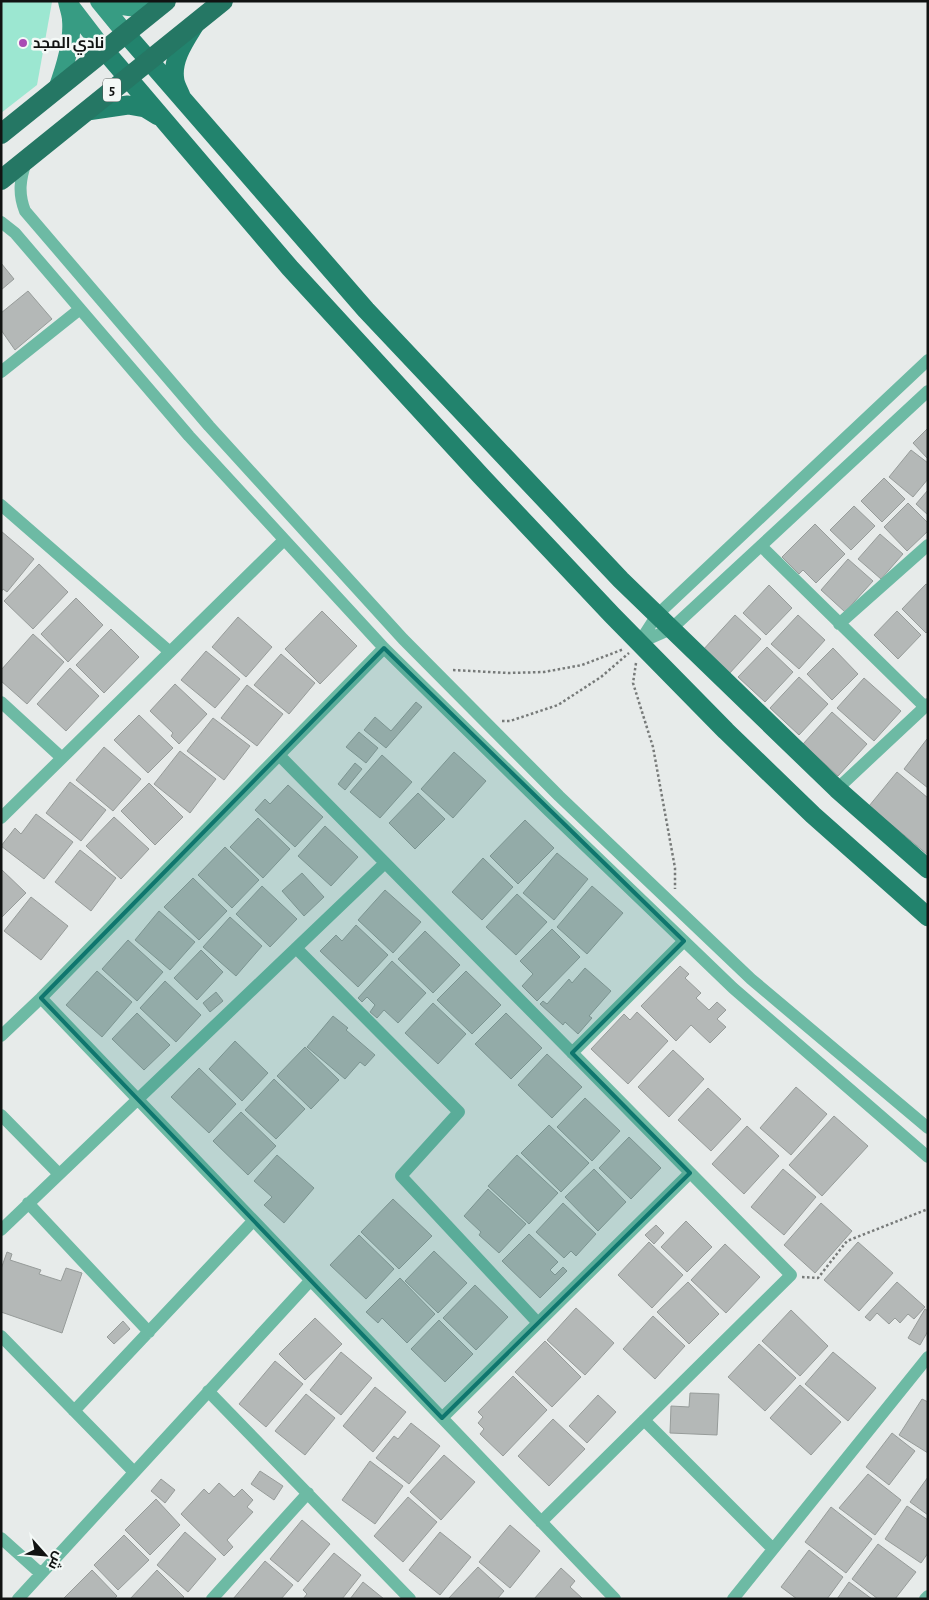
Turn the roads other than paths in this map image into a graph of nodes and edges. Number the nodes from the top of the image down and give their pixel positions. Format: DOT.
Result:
graph roads {
  1 [pos="67,1"];
  2 [pos="100,1"];
  3 [pos="107,1"];
  4 [pos="223,1"];
  5 [pos="165,2"];
  6 [pos="196,23"];
  7 [pos="126,34"];
  8 [pos="105,51"];
  9 [pos="148,61"];
  10 [pos="128,76"];
  11 [pos="57,89"];
  12 [pos="184,101"];
  13 [pos="87,111"];
  14 [pos="164,119"];
  15 [pos="1,134"];
  16 [pos="27,160"];
  17 [pos="1,180"];
  18 [pos="1,222"];
  19 [pos="80,308"];
  20 [pos="928,360"];
  21 [pos="1,372"];
  22 [pos="928,391"];
  23 [pos="1,505"];
  24 [pos="284,540"];
  25 [pos="928,545"];
  26 [pos="761,546"];
  27 [pos="657,615"];
  28 [pos="839,624"];
  29 [pos="671,629"];
  30 [pos="640,644"];
  31 [pos="384,648"];
  32 [pos="170,652"];
  33 [pos="1,702"];
  34 [pos="926,706"];
  35 [pos="279,755"];
  36 [pos="62,758"];
  37 [pos="837,789"];
  38 [pos="1,818"];
  39 [pos="386,863"];
  40 [pos="927,868"];
  41 [pos="928,917"];
  42 [pos="684,941"];
  43 [pos="296,948"];
  44 [pos="41,998"];
  45 [pos="1,1036"];
  46 [pos="572,1053"];
  47 [pos="137,1099"];
  48 [pos="1,1115"];
  49 [pos="928,1128"];
  50 [pos="928,1157"];
  51 [pos="690,1173"];
  52 [pos="59,1174"];
  53 [pos="28,1203"];
  54 [pos="253,1221"];
  55 [pos="1,1230"];
  56 [pos="310,1281"];
  57 [pos="538,1324"];
  58 [pos="149,1332"];
  59 [pos="1,1336"];
  60 [pos="928,1357"];
  61 [pos="208,1391"];
  62 [pos="74,1411"];
  63 [pos="442,1418"];
  64 [pos="644,1420"];
  65 [pos="134,1472"];
  66 [pos="308,1493"];
  67 [pos="541,1522"];
  68 [pos="1,1538"];
  69 [pos="773,1548"];
  70 [pos="40,1573"];
  71 [pos="928,1596"];
  72 [pos="18,1599"];
  73 [pos="212,1599"];
  74 [pos="410,1599"];
  75 [pos="615,1599"];
  76 [pos="733,1599"];
  77 [pos="925,1599"];
  1 -- 8 [label="main road"];
  1 -- 11 [label="main road"];
  2 -- 7 [label="main road"];
  3 -- 5 [label="main road"];
  4 -- 6 [label="highway, 5"];
  5 -- 7 [label="highway, 5"];
  6 -- 9 [label="highway, 5"];
  6 -- 12 [label="main road"];
  7 -- 8 [label="highway, 5"];
  7 -- 9 [label="main road"];
  8 -- 10 [label="main road"];
  8 -- 11 [label="highway, 5"];
  9 -- 10 [label="highway, 5"];
  9 -- 12 [label="main road"];
  10 -- 13 [label="highway, 5"];
  10 -- 14 [label="main road"];
  11 -- 15 [label="highway, 5"];
  12 -- 27 [label="main road"];
  13 -- 14 [label="main road"];
  13 -- 16 [label="highway, 5"];
  14 -- 30 [label="main road"];
  16 -- 17 [label="highway, 5"];
  16 -- 49 [label="street"];
  18 -- 19 [label="street"];
  19 -- 21 [label="street"];
  19 -- 24 [label="street"];
  20 -- 27 [label="street"];
  22 -- 26 [label="street"];
  23 -- 32 [label="street"];
  24 -- 31 [label="street"];
  24 -- 32 [label="street"];
  25 -- 28 [label="street"];
  26 -- 28 [label="street"];
  26 -- 29 [label="street"];
  27 -- 29 [label="main road"];
  27 -- 30 [label="street"];
  28 -- 34 [label="street"];
  29 -- 30 [label="street"];
  29 -- 37 [label="main road"];
  30 -- 41 [label="main road"];
  31 -- 35 [label="street"];
  31 -- 42 [label="street"];
  32 -- 36 [label="street"];
  33 -- 36 [label="street"];
  34 -- 37 [label="street"];
  35 -- 39 [label="street"];
  35 -- 44 [label="street"];
  36 -- 38 [label="street"];
  37 -- 40 [label="main road"];
  39 -- 43 [label="street"];
  39 -- 46 [label="street"];
  42 -- 46 [label="street"];
  42 -- 50 [label="street"];
  43 -- 47 [label="street"];
  43 -- 57 [label="street"];
  44 -- 45 [label="street"];
  44 -- 47 [label="street"];
  46 -- 51 [label="street"];
  47 -- 52 [label="street"];
  47 -- 54 [label="street"];
  48 -- 52 [label="street"];
  51 -- 57 [label="street"];
  51 -- 64 [label="street"];
  52 -- 53 [label="street"];
  53 -- 55 [label="street"];
  53 -- 58 [label="street"];
  54 -- 56 [label="street"];
  54 -- 58 [label="street"];
  56 -- 61 [label="street"];
  56 -- 63 [label="street"];
  57 -- 63 [label="street"];
  58 -- 62 [label="street"];
  59 -- 62 [label="street"];
  60 -- 69 [label="street"];
  61 -- 65 [label="street"];
  61 -- 66 [label="street"];
  62 -- 65 [label="street"];
  63 -- 67 [label="street"];
  64 -- 67 [label="street"];
  64 -- 69 [label="street"];
  65 -- 70 [label="street"];
  66 -- 73 [label="street"];
  66 -- 74 [label="street"];
  67 -- 75 [label="street"];
  68 -- 70 [label="street"];
  69 -- 76 [label="street"];
  70 -- 72 [label="street"];
  71 -- 77 [label="street"];
}
